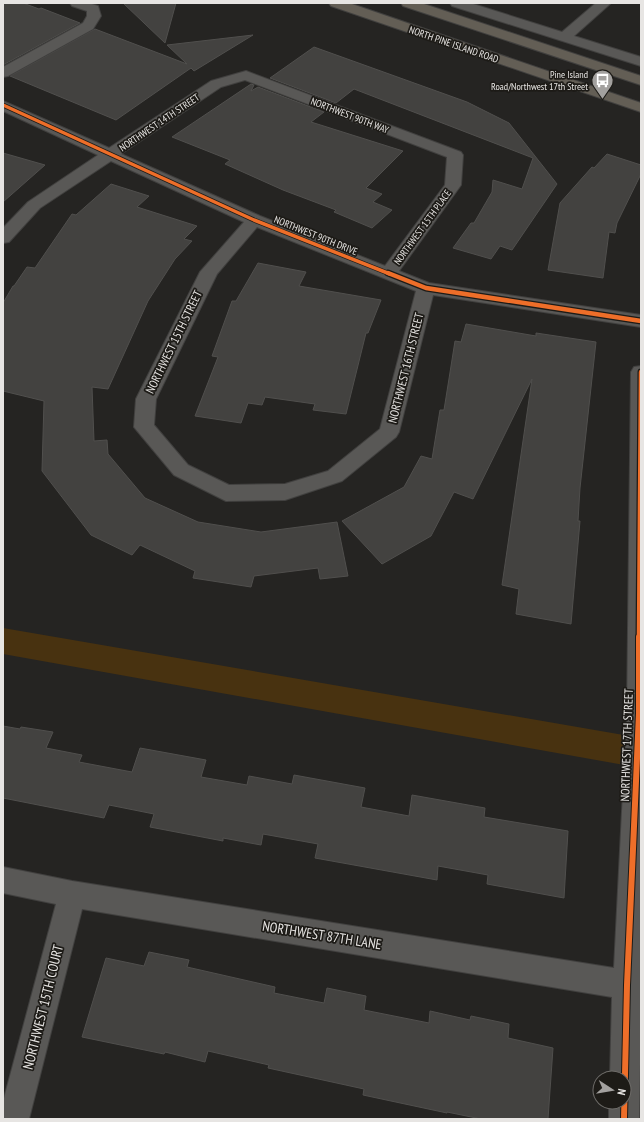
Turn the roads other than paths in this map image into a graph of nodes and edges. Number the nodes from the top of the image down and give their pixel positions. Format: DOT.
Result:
graph roads {
  1 [pos="76,3"];
  2 [pos="336,3"];
  3 [pos="408,3"];
  4 [pos="458,3"];
  5 [pos="604,3"];
  6 [pos="564,38"];
  7 [pos="641,62"];
  8 [pos="3,73"];
  9 [pos="246,75"];
  10 [pos="641,81"];
  11 [pos="3,105"];
  12 [pos="641,108"];
  13 [pos="110,155"];
  14 [pos="455,155"];
  15 [pos="254,220"];
  16 [pos="3,238"];
  17 [pos="388,274"];
  18 [pos="426,288"];
  19 [pos="641,321"];
  20 [pos="641,372"];
  21 [pos="180,470"];
  22 [pos="641,530"];
  23 [pos="3,880"];
  24 [pos="72,894"];
  25 [pos="634,986"];
  26 [pos="14,1119"];
  27 [pos="624,1119"];
  1 -- 8 [label="street"];
  2 -- 12 [label="main road, NORTH PINE ISLAND ROAD"];
  3 -- 10 [label="main road, NORTH PINE ISLAND ROAD"];
  4 -- 6 [label="street"];
  5 -- 6 [label="street"];
  6 -- 7 [label="street"];
  9 -- 13 [label="street, NORTHWEST 14TH STREET"];
  9 -- 14 [label="street, NORTHWEST 90TH WAY"];
  11 -- 13 [label="street, NORTHWEST 90TH DRIVE"];
  13 -- 15 [label="street, NORTHWEST 90TH DRIVE"];
  13 -- 16 [label="street, NORTHWEST 14TH STREET"];
  14 -- 17 [label="street, NORTHWEST 15TH PLACE"];
  15 -- 17 [label="street, NORTHWEST 90TH DRIVE"];
  15 -- 21 [label="street, NORTHWEST 15TH STREET"];
  17 -- 18 [label="street, NORTHWEST 90TH DRIVE"];
  18 -- 19 [label="street, NORTHWEST 90TH DRIVE"];
  18 -- 21 [label="street, NORTHWEST 16TH STREET"];
  20 -- 22 [label="street, NORTHWEST 17TH STREET"];
  22 -- 25 [label="street, NORTHWEST 17TH STREET"];
  23 -- 24 [label="street, NORTHWEST 87TH LANE"];
  24 -- 25 [label="street, NORTHWEST 87TH LANE"];
  24 -- 26 [label="street, NORTHWEST 15TH COURT"];
  25 -- 27 [label="street, NORTHWEST 17TH STREET"];
}
